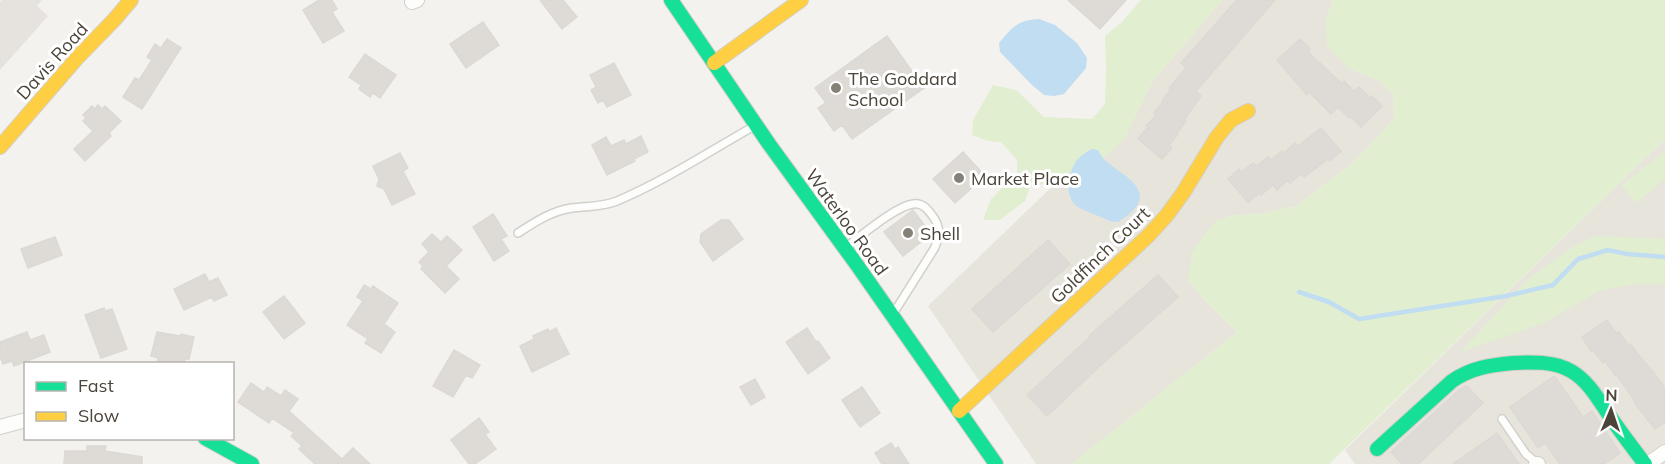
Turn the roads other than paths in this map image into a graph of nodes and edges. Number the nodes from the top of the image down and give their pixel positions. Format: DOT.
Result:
graph roads {
  1 [pos="131,0"];
  2 [pos="670,0"];
  3 [pos="801,0"];
  4 [pos="714,63"];
  5 [pos="1248,111"];
  6 [pos="756,125"];
  7 [pos="0,147"];
  8 [pos="518,233"];
  9 [pos="844,248"];
  10 [pos="892,315"];
  11 [pos="959,411"];
  12 [pos="1502,419"];
  13 [pos="24,421"];
  14 [pos="0,427"];
  15 [pos="209,440"];
  16 [pos="1377,449"];
  17 [pos="1665,452"];
  18 [pos="252,464"];
  19 [pos="996,464"];
  20 [pos="1537,464"];
  21 [pos="1646,464"];
  1 -- 7 [label="street, Davis Road"];
  2 -- 4 [label="street, Waterloo Road"];
  3 -- 4 [label="street"];
  4 -- 6 [label="street, Waterloo Road"];
  5 -- 11 [label="street, Goldfinch Court"];
  6 -- 8 [label="lane"];
  6 -- 9 [label="street, Waterloo Road"];
  9 -- 10 [label="street, Waterloo Road"];
  9 -- 10 [label="lane"];
  10 -- 11 [label="street, Waterloo Road"];
  11 -- 19 [label="street, Waterloo Road"];
  12 -- 20 [label="lane"];
  13 -- 14 [label="street"];
  15 -- 18 [label="street"];
  16 -- 21 [label="street"];
  17 -- 21 [label="street"];
}
